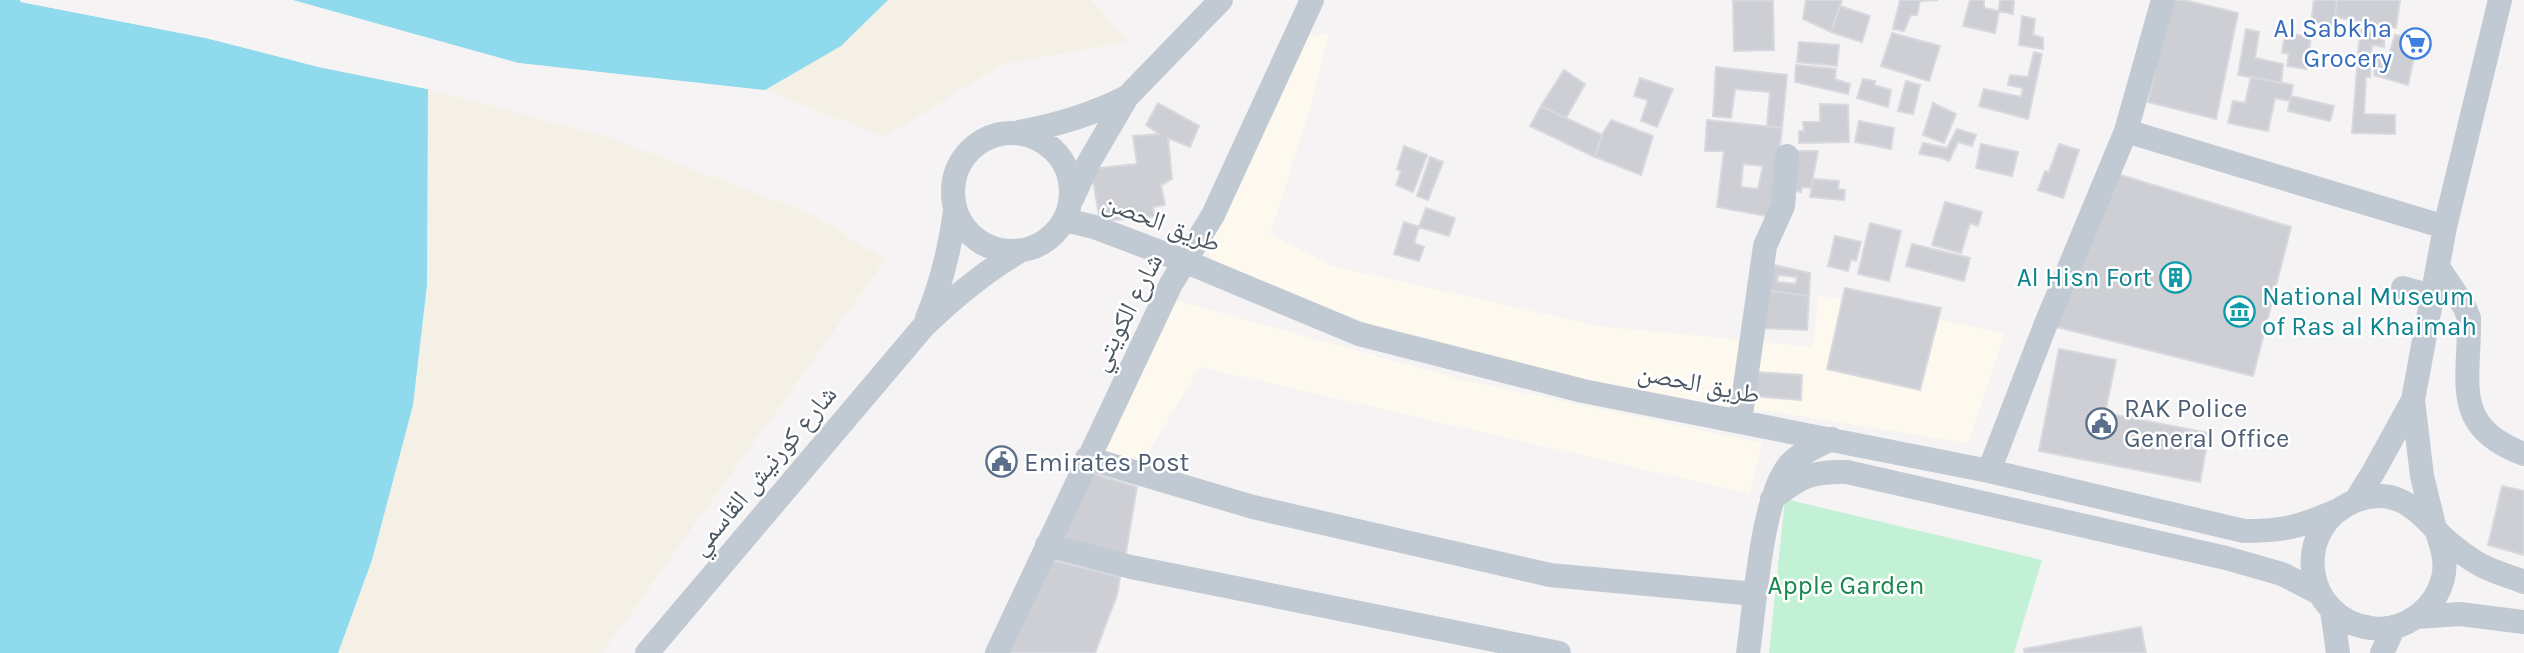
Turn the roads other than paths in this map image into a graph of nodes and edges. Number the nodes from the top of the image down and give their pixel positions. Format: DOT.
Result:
graph roads {
  1 [pos="1221,0"];
  2 [pos="1312,0"];
  3 [pos="2162,0"];
  4 [pos="2500,0"];
  5 [pos="1127,97"];
  6 [pos="2126,131"];
  7 [pos="1009,133"];
  8 [pos="1787,156"];
  9 [pos="955,211"];
  10 [pos="1068,211"];
  11 [pos="2445,227"];
  12 [pos="1020,251"];
  13 [pos="1184,261"];
  14 [pos="2438,267"];
  15 [pos="2403,289"];
  16 [pos="2432,296"];
  17 [pos="924,326"];
  18 [pos="2413,400"];
  19 [pos="1740,421"];
  20 [pos="1832,439"];
  21 [pos="2524,454"];
  22 [pos="1087,458"];
  23 [pos="1989,471"];
  24 [pos="1772,499"];
  25 [pos="2346,505"];
  26 [pos="2435,528"];
  27 [pos="1047,545"];
  28 [pos="2524,582"];
  29 [pos="1755,594"];
  30 [pos="2325,602"];
  31 [pos="2417,617"];
  32 [pos="2524,622"];
  33 [pos="2394,627"];
  34 [pos="1477,645"];
  35 [pos="648,653"];
  36 [pos="997,653"];
  37 [pos="1559,653"];
  38 [pos="1748,653"];
  39 [pos="2338,653"];
  40 [pos="2382,653"];
  1 -- 5 [label="street"];
  2 -- 13 [label="street, شارع الكويتي"];
  3 -- 6 [label="street"];
  4 -- 11 [label="street"];
  5 -- 7 [label="street"];
  5 -- 10 [label="street"];
  6 -- 11 [label="street"];
  6 -- 23 [label="street"];
  7 -- 9 [label="street"];
  7 -- 10 [label="street"];
  8 -- 19 [label="street"];
  9 -- 12 [label="street"];
  9 -- 17 [label="street, شارع كورنيش القاسمي"];
  10 -- 12 [label="street"];
  10 -- 13 [label="street, طريق الحصن"];
  11 -- 14 [label="street"];
  12 -- 17 [label="street, شارع كورنيش القاسمي"];
  13 -- 19 [label="street, طريق الحصن"];
  13 -- 22 [label="street, شارع الكويتي"];
  14 -- 16 [label="street"];
  14 -- 21 [label="street"];
  15 -- 16 [label="street"];
  16 -- 18 [label="street"];
  17 -- 35 [label="street, شارع كورنيش القاسمي"];
  18 -- 25 [label="street"];
  18 -- 26 [label="street"];
  19 -- 20 [label="street, طريق الحصن"];
  20 -- 23 [label="street, طريق الحصن"];
  20 -- 24 [label="street"];
  22 -- 27 [label="street, شارع الكويتي"];
  22 -- 29 [label="street"];
  23 -- 25 [label="street, طريق الحصن"];
  24 -- 29 [label="street"];
  24 -- 30 [label="street"];
  25 -- 26 [label="street"];
  25 -- 30 [label="street"];
  26 -- 28 [label="street"];
  26 -- 31 [label="street"];
  27 -- 34 [label="street"];
  27 -- 36 [label="street, شارع الكويتي"];
  29 -- 38 [label="street"];
  30 -- 33 [label="street"];
  30 -- 39 [label="street"];
  31 -- 32 [label="street"];
  31 -- 33 [label="street"];
  33 -- 40 [label="street"];
  34 -- 37 [label="street"];
}
